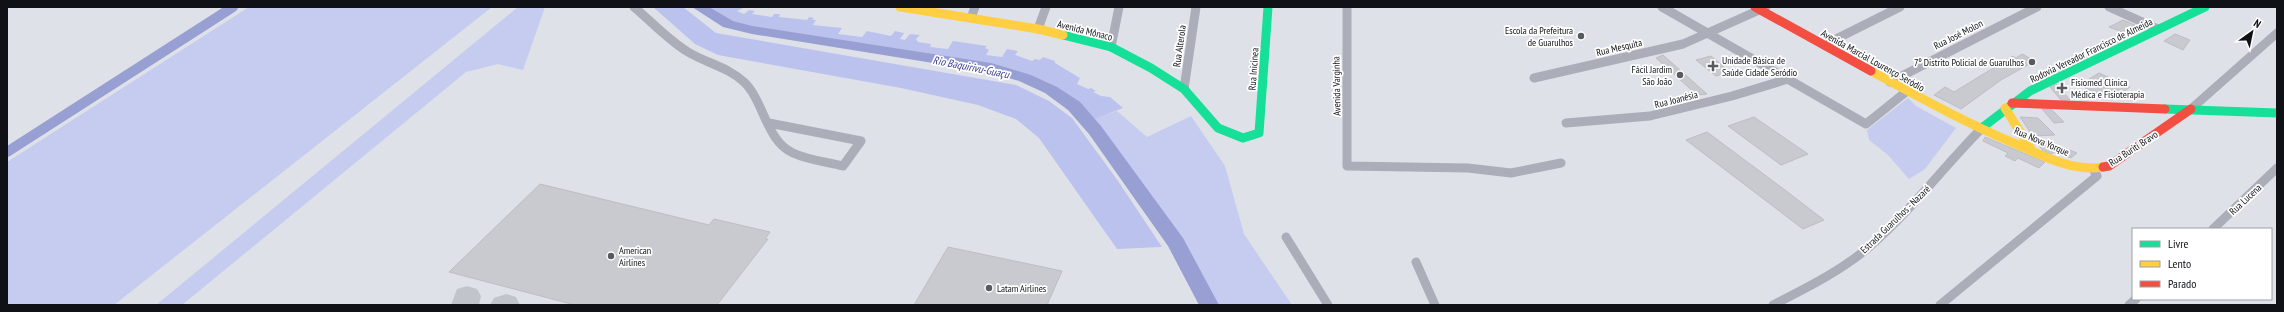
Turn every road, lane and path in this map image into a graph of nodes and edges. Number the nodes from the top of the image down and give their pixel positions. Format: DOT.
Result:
graph roads {
  1 [pos="634,7"];
  2 [pos="900,7"];
  3 [pos="975,7"];
  4 [pos="1046,7"];
  5 [pos="1120,7"];
  6 [pos="1196,7"];
  7 [pos="1268,7"];
  8 [pos="1347,7"];
  9 [pos="1662,7"];
  10 [pos="1900,7"];
  11 [pos="2037,7"];
  12 [pos="2109,7"];
  13 [pos="1760,8"];
  14 [pos="2201,8"];
  15 [pos="971,18"];
  16 [pos="1038,29"];
  17 [pos="2158,29"];
  18 [pos="2277,33"];
  19 [pos="1708,34"];
  20 [pos="1824,45"];
  21 [pos="1111,47"];
  22 [pos="1534,78"];
  23 [pos="1788,80"];
  24 [pos="1890,82"];
  25 [pos="1184,89"];
  26 [pos="1907,91"];
  27 [pos="2030,91"];
  28 [pos="2052,105"];
  29 [pos="2009,106"];
  30 [pos="2149,108"];
  31 [pos="2191,109"];
  32 [pos="2277,113"];
  33 [pos="770,122"];
  34 [pos="1566,123"];
  35 [pos="2167,126"];
  36 [pos="1983,127"];
  37 [pos="1259,133"];
  38 [pos="2031,149"];
  39 [pos="1561,163"];
  40 [pos="2277,168"];
  41 [pos="2093,169"];
  42 [pos="2214,228"];
  43 [pos="1286,237"];
  44 [pos="1416,262"];
  45 [pos="1328,305"];
  46 [pos="1435,305"];
  47 [pos="1773,305"];
  48 [pos="1940,305"];
  1 -- 33 [label="street"];
  2 -- 15 [label="main road, Avenida Mônaco"];
  3 -- 15 [label="street"];
  4 -- 16 [label="street"];
  5 -- 21 [label="street"];
  6 -- 25 [label="street, Rua Alterola"];
  7 -- 37 [label="main road, Rua Inicinea"];
  8 -- 39 [label="street, Avenida Varginha"];
  9 -- 19 [label="street"];
  10 -- 20 [label="street"];
  11 -- 24 [label="street, Rua José Molon"];
  12 -- 17 [label="street"];
  13 -- 19 [label="street, Rua Mesquita"];
  13 -- 20 [label="main road, Avenida Marcial Lourenço Seródio"];
  14 -- 17 [label="main road, Rodovia Vereador Francisco de Almeida"];
  15 -- 16 [label="main road, Avenida Mônaco"];
  16 -- 21 [label="main road, Avenida Mônaco"];
  17 -- 27 [label="main road, Rodovia Vereador Francisco de Almeida"];
  18 -- 31 [label="street, Rua Buriti Bravo"];
  19 -- 22 [label="street, Rua Mesquita"];
  19 -- 23 [label="street"];
  20 -- 24 [label="main road, Avenida Marcial Lourenço Seródio"];
  21 -- 25 [label="main road, Avenida Mônaco"];
  23 -- 26 [label="street"];
  23 -- 34 [label="street, Rua Joanésia"];
  24 -- 26 [label="main road, Avenida Marcial Lourenço Seródio"];
  25 -- 37 [label="main road, Avenida Mônaco"];
  26 -- 36 [label="main road, Avenida Marcial Lourenço Seródio"];
  27 -- 28 [label="main road"];
  27 -- 29 [label="main road, Rodovia Vereador Francisco de Almeida"];
  28 -- 29 [label="main road"];
  28 -- 30 [label="main road"];
  29 -- 36 [label="main road"];
  29 -- 38 [label="main road"];
  30 -- 31 [label="main road"];
  30 -- 35 [label="main road"];
  31 -- 32 [label="main road"];
  31 -- 35 [label="main road, Rua Buriti Bravo"];
  33 -- 33 [label="street"];
  35 -- 41 [label="main road, Rua Buriti Bravo"];
  36 -- 38 [label="main road, Rua Nova Yorque"];
  36 -- 47 [label="street, Estrada Guarulhos - Nazaré"];
  38 -- 41 [label="main road, Rua Nova Yorque"];
  40 -- 42 [label="street, Rua Lucena"];
  41 -- 48 [label="street"];
  43 -- 45 [label="street"];
  44 -- 46 [label="street"];
}
